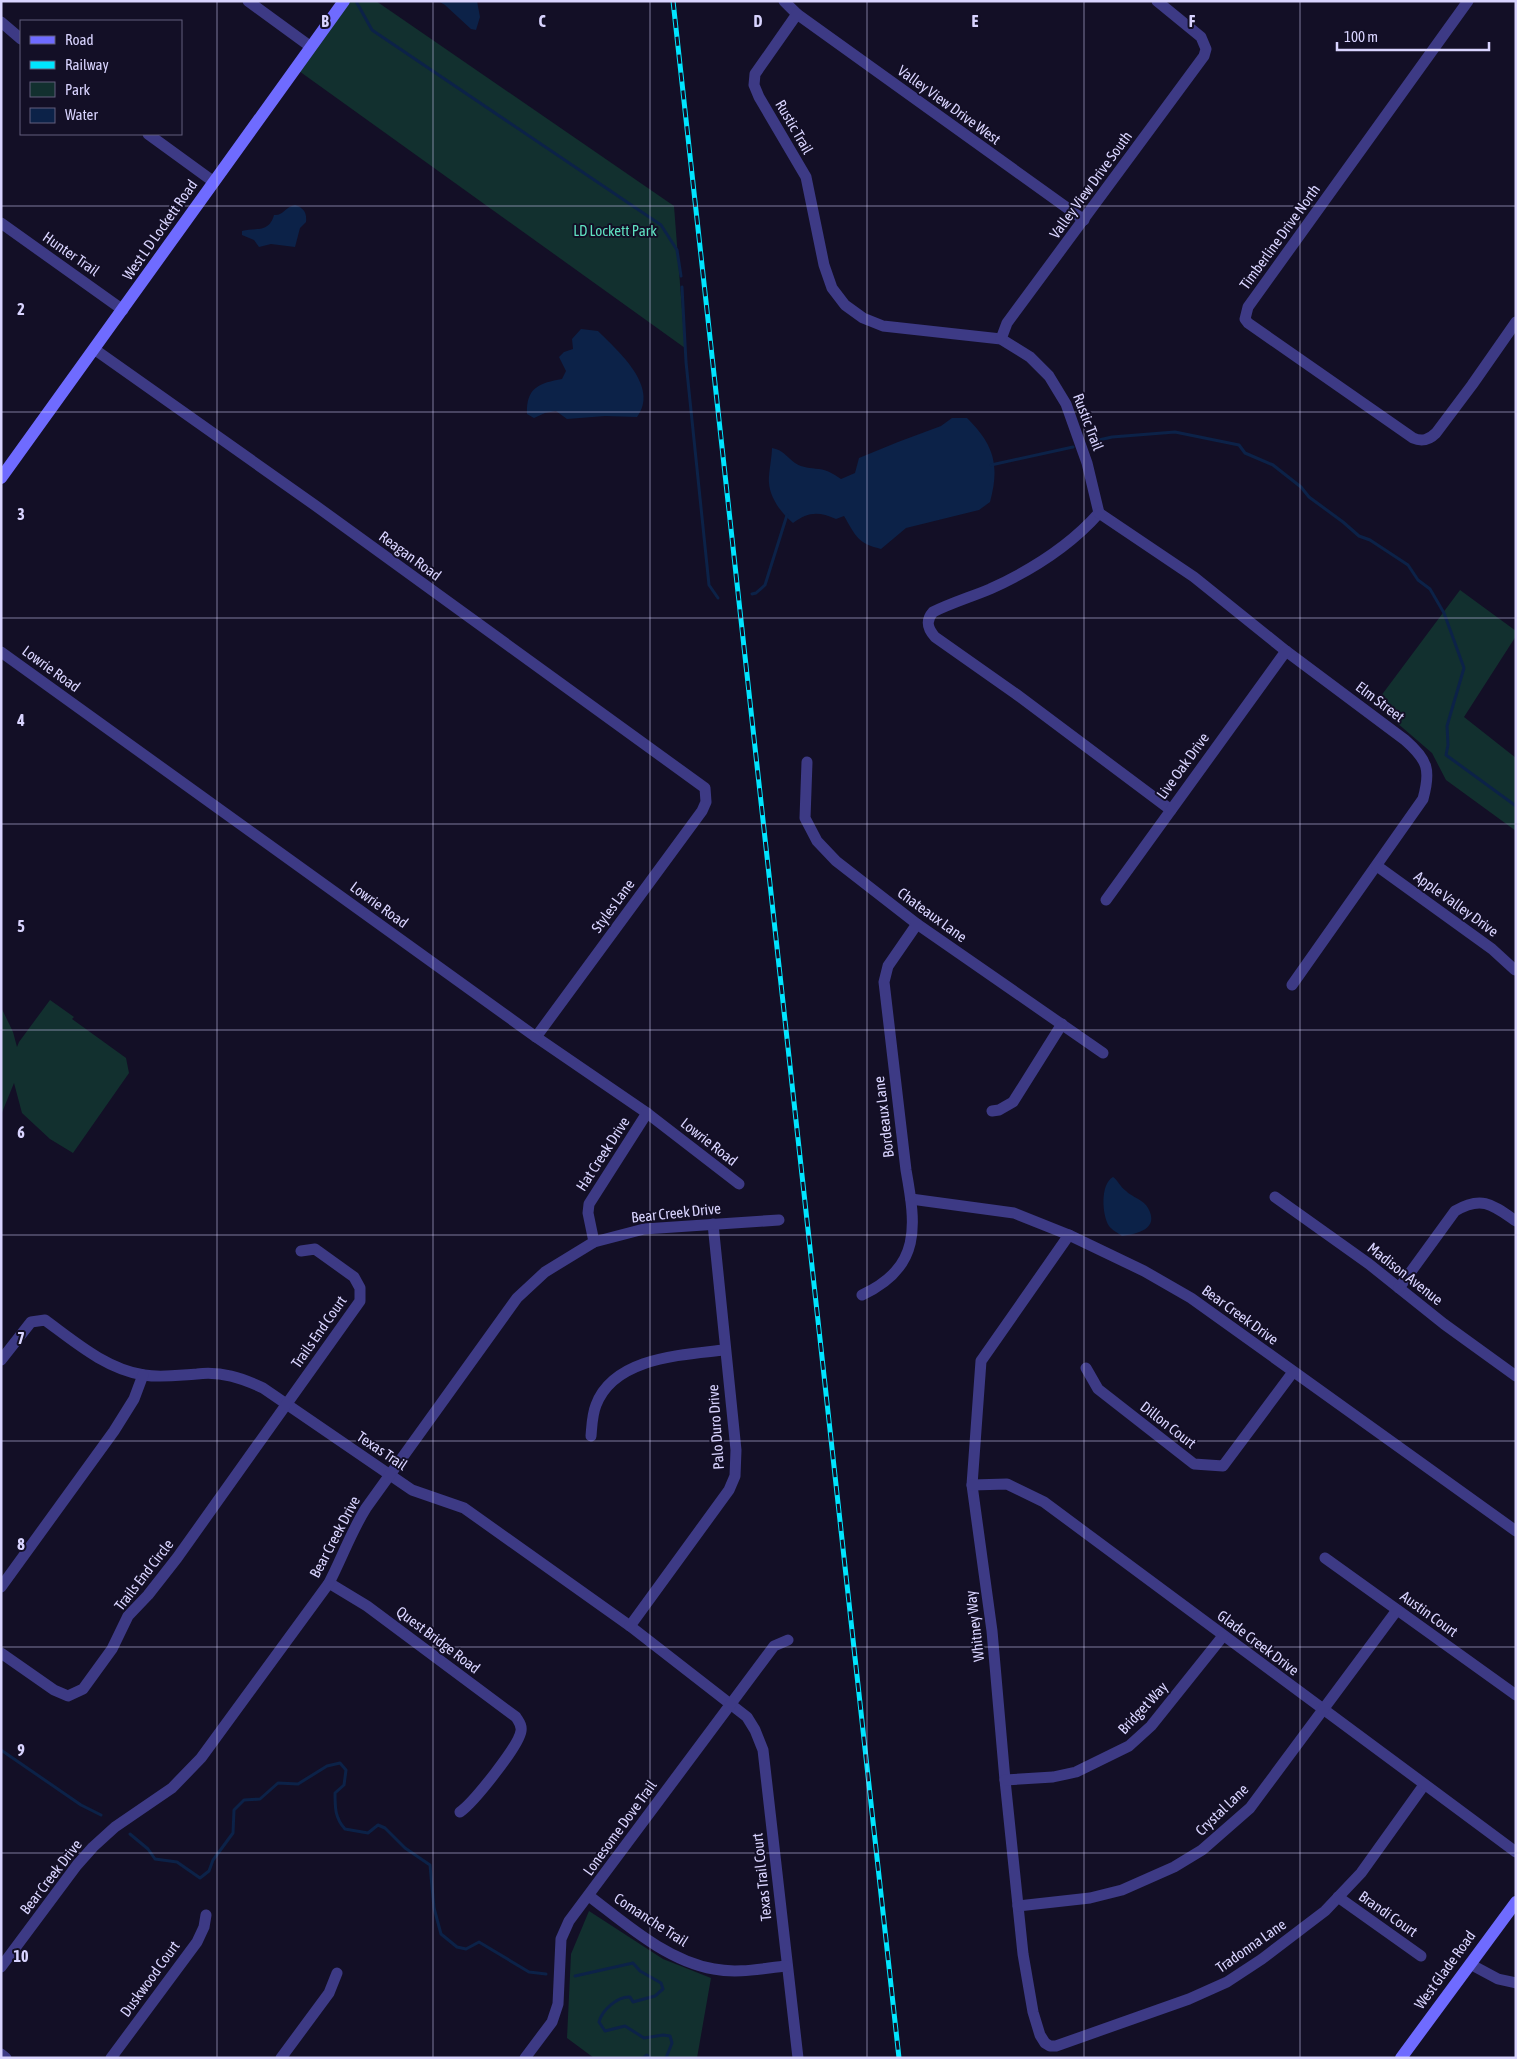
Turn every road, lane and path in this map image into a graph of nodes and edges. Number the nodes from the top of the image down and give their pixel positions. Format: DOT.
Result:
graph roads {
  1 [pos="248,1"];
  2 [pos="344,1"];
  3 [pos="784,1"];
  4 [pos="1157,1"];
  5 [pos="1468,1"];
  6 [pos="797,14"];
  7 [pos="1,22"];
  8 [pos="20,38"];
  9 [pos="311,47"];
  10 [pos="149,135"];
  11 [pos="214,182"];
  12 [pos="1084,220"];
  13 [pos="1,223"];
  14 [pos="123,310"];
  15 [pos="1516,322"];
  16 [pos="1001,339"];
  17 [pos="94,349"];
  18 [pos="1,478"];
  19 [pos="1099,513"];
  20 [pos="1286,651"];
  21 [pos="1,652"];
  22 [pos="807,762"];
  23 [pos="705,791"];
  24 [pos="1171,810"];
  25 [pos="1377,866"];
  26 [pos="1106,900"];
  27 [pos="917,924"];
  28 [pos="1515,970"];
  29 [pos="1292,985"];
  30 [pos="1062,1024"];
  31 [pos="536,1037"];
  32 [pos="1103,1053"];
  33 [pos="992,1111"];
  34 [pos="647,1113"];
  35 [pos="739,1184"];
  36 [pos="1275,1197"];
  37 [pos="911,1199"];
  38 [pos="779,1220"];
  39 [pos="1516,1221"];
  40 [pos="712,1224"];
  41 [pos="1069,1235"];
  42 [pos="594,1242"];
  43 [pos="301,1251"];
  44 [pos="1399,1288"];
  45 [pos="862,1295"];
  46 [pos="724,1350"];
  47 [pos="1,1360"];
  48 [pos="1086,1368"];
  49 [pos="1294,1372"];
  50 [pos="143,1375"];
  51 [pos="1516,1376"];
  52 [pos="288,1403"];
  53 [pos="591,1436"];
  54 [pos="390,1474"];
  55 [pos="972,1485"];
  56 [pos="1516,1531"];
  57 [pos="1325,1558"];
  58 [pos="329,1583"];
  59 [pos="1,1587"];
  60 [pos="1397,1610"];
  61 [pos="630,1626"];
  62 [pos="1222,1636"];
  63 [pos="788,1640"];
  64 [pos="1,1653"];
  65 [pos="1516,1695"];
  66 [pos="729,1705"];
  67 [pos="1322,1711"];
  68 [pos="1005,1780"];
  69 [pos="1424,1785"];
  70 [pos="460,1812"];
  71 [pos="1516,1852"];
  72 [pos="589,1896"];
  73 [pos="1338,1897"];
  74 [pos="1516,1902"];
  75 [pos="1018,1906"];
  76 [pos="206,1915"];
  77 [pos="1421,1956"];
  78 [pos="1470,1964"];
  79 [pos="787,1966"];
  80 [pos="1,1967"];
  81 [pos="337,1973"];
  82 [pos="1516,1983"];
  83 [pos="1042,2038"];
  84 [pos="1,2054"];
  85 [pos="1403,2055"];
  86 [pos="6,2058"];
  87 [pos="111,2058"];
  88 [pos="282,2058"];
  89 [pos="525,2058"];
  90 [pos="798,2058"];
  1 -- 9 [label="street"];
  2 -- 9 [label="main road, West L D Lockett Road"];
  3 -- 6 [label="street, Valley View Drive West"];
  4 -- 12 [label="street, Valley View Drive South"];
  5 -- 15 [label="street, Timberline Drive North"];
  6 -- 12 [label="street, Valley View Drive West"];
  6 -- 16 [label="street, Rustic Trail"];
  7 -- 8 [label="street"];
  9 -- 11 [label="main road, West L D Lockett Road"];
  10 -- 11 [label="street"];
  11 -- 14 [label="main road, West L D Lockett Road"];
  12 -- 16 [label="street, Valley View Drive South"];
  13 -- 14 [label="street, Hunter Trail"];
  14 -- 17 [label="main road, West L D Lockett Road"];
  16 -- 19 [label="street, Rustic Trail"];
  17 -- 18 [label="main road, West L D Lockett Road"];
  17 -- 23 [label="street, Reagan Road"];
  19 -- 20 [label="street, Elm Street"];
  19 -- 24 [label="street"];
  20 -- 24 [label="street, Live Oak Drive"];
  20 -- 25 [label="street, Elm Street"];
  21 -- 31 [label="street, Lowrie Road"];
  22 -- 27 [label="street, Chateaux Lane"];
  23 -- 31 [label="street, Styles Lane"];
  24 -- 26 [label="street, Live Oak Drive"];
  25 -- 28 [label="street, Apple Valley Drive"];
  25 -- 29 [label="street, Elm Street"];
  27 -- 30 [label="street, Chateaux Lane"];
  27 -- 37 [label="street, Bordeaux Lane"];
  30 -- 32 [label="street, Chateaux Lane"];
  30 -- 33 [label="street"];
  31 -- 34 [label="street, Lowrie Road"];
  34 -- 35 [label="street, Lowrie Road"];
  34 -- 42 [label="street, Hat Creek Drive"];
  36 -- 44 [label="street, Madison Avenue"];
  37 -- 41 [label="street, Bear Creek Drive"];
  37 -- 45 [label="street, Bordeaux Lane"];
  38 -- 40 [label="street, Bear Creek Drive"];
  39 -- 44 [label="street"];
  40 -- 42 [label="street, Bear Creek Drive"];
  40 -- 46 [label="street, Palo Duro Drive"];
  41 -- 49 [label="street, Bear Creek Drive"];
  41 -- 55 [label="street, Whitney Way"];
  42 -- 54 [label="street, Bear Creek Drive"];
  43 -- 52 [label="street, Trails End Court"];
  44 -- 51 [label="street, Madison Avenue"];
  46 -- 53 [label="street"];
  46 -- 61 [label="street, Palo Duro Drive"];
  47 -- 50 [label="street, Texas Trail"];
  48 -- 49 [label="street, Dillon Court"];
  49 -- 56 [label="street, Bear Creek Drive"];
  50 -- 52 [label="street, Texas Trail"];
  50 -- 59 [label="street"];
  52 -- 54 [label="street, Texas Trail"];
  52 -- 64 [label="street, Trails End Circle"];
  54 -- 58 [label="street, Bear Creek Drive"];
  54 -- 61 [label="street, Texas Trail"];
  55 -- 62 [label="street, Glade Creek Drive"];
  55 -- 68 [label="street, Whitney Way"];
  57 -- 60 [label="street, Austin Court"];
  58 -- 70 [label="street, Quest Bridge Road"];
  58 -- 80 [label="street, Bear Creek Drive"];
  60 -- 65 [label="street, Austin Court"];
  60 -- 67 [label="street, Crystal Lane"];
  61 -- 66 [label="street, Texas Trail"];
  62 -- 67 [label="street, Glade Creek Drive"];
  62 -- 68 [label="street, Bridget Way"];
  63 -- 66 [label="street, Lonesome Dove Trail"];
  66 -- 72 [label="street, Lonesome Dove Trail"];
  66 -- 79 [label="street, Texas Trail Court"];
  67 -- 69 [label="street, Glade Creek Drive"];
  67 -- 75 [label="street, Crystal Lane"];
  68 -- 75 [label="street, Whitney Way"];
  69 -- 71 [label="street, Glade Creek Drive"];
  69 -- 73 [label="street, Tradonna Lane"];
  72 -- 79 [label="street, Comanche Trail"];
  72 -- 89 [label="street, Lonesome Dove Trail"];
  73 -- 77 [label="street, Brandi Court"];
  73 -- 83 [label="street, Tradonna Lane"];
  74 -- 78 [label="main road, West Glade Road"];
  75 -- 83 [label="street, Whitney Way"];
  76 -- 87 [label="street, Duskwood Court"];
  78 -- 82 [label="street"];
  78 -- 85 [label="main road, West Glade Road"];
  79 -- 90 [label="street, Texas Trail Court"];
  81 -- 88 [label="street"];
  84 -- 86 [label="street"];
}
